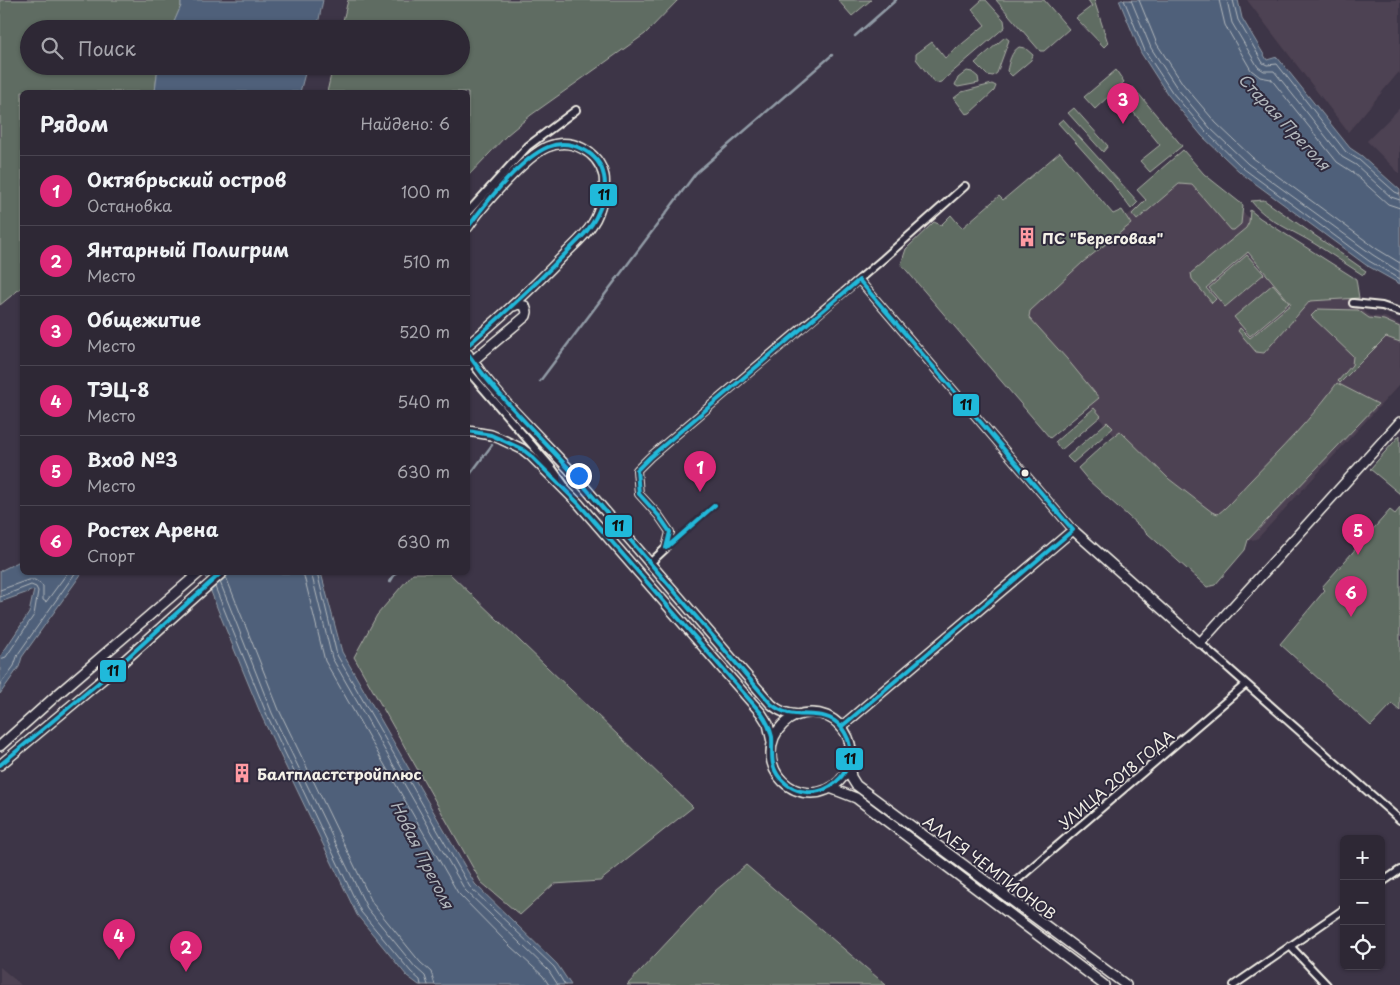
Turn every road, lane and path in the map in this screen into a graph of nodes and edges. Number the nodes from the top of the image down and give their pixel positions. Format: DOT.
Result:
graph roads {
  1 [pos="576,110"];
  2 [pos="965,186"];
  3 [pos="470,210"];
  4 [pos="470,225"];
  5 [pos="859,280"];
  6 [pos="1353,303"];
  7 [pos="514,306"];
  8 [pos="1400,312"];
  9 [pos="470,343"];
  10 [pos="470,357"];
  11 [pos="470,363"];
  12 [pos="470,372"];
  13 [pos="1400,422"];
  14 [pos="472,431"];
  15 [pos="578,503"];
  16 [pos="1073,530"];
  17 [pos="649,564"];
  18 [pos="197,575"];
  19 [pos="220,575"];
  20 [pos="1200,643"];
  21 [pos="1246,684"];
  22 [pos="799,715"];
  23 [pos="841,727"];
  24 [pos="772,742"];
  25 [pos="0,746"];
  26 [pos="849,764"];
  27 [pos="0,765"];
  28 [pos="830,788"];
  29 [pos="1400,820"];
  30 [pos="1400,870"];
  31 [pos="1385,880"];
  32 [pos="1002,893"];
  33 [pos="1340,912"];
  34 [pos="1290,946"];
  35 [pos="1104,985"];
  36 [pos="1126,985"];
  37 [pos="1234,985"];
  38 [pos="1327,985"];
  1 -- 3 [label="street"];
  2 -- 5 [label="street"];
  4 -- 7 [label="main road"];
  5 -- 16 [label="street"];
  5 -- 17 [label="street"];
  6 -- 8 [label="street"];
  7 -- 9 [label="main road"];
  7 -- 11 [label="main road, bridge"];
  10 -- 17 [label="main road"];
  12 -- 15 [label="street"];
  13 -- 20 [label="main road"];
  14 -- 15 [label="main road"];
  15 -- 24 [label="main road"];
  16 -- 20 [label="main road"];
  16 -- 23 [label="main road"];
  17 -- 22 [label="main road"];
  18 -- 25 [label="main road"];
  19 -- 27 [label="main road"];
  20 -- 21 [label="street"];
  21 -- 29 [label="street"];
  21 -- 32 [label="street, УЛИЦА 2018 ГОДА"];
  22 -- 23 [label="main road"];
  22 -- 24 [label="main road"];
  23 -- 26 [label="main road, АЛЛЕЯ ЧЕМПИОНОВ"];
  24 -- 28 [label="main road"];
  26 -- 28 [label="main road"];
  26 -- 32 [label="main road, АЛЛЕЯ ЧЕМПИОНОВ"];
  28 -- 35 [label="main road, АЛЛЕЯ ЧЕМПИОНОВ"];
  30 -- 31 [label="street"];
  32 -- 36 [label="main road, АЛЛЕЯ ЧЕМПИОНОВ"];
  33 -- 34 [label="street"];
  34 -- 37 [label="street"];
  34 -- 38 [label="street"];
}
